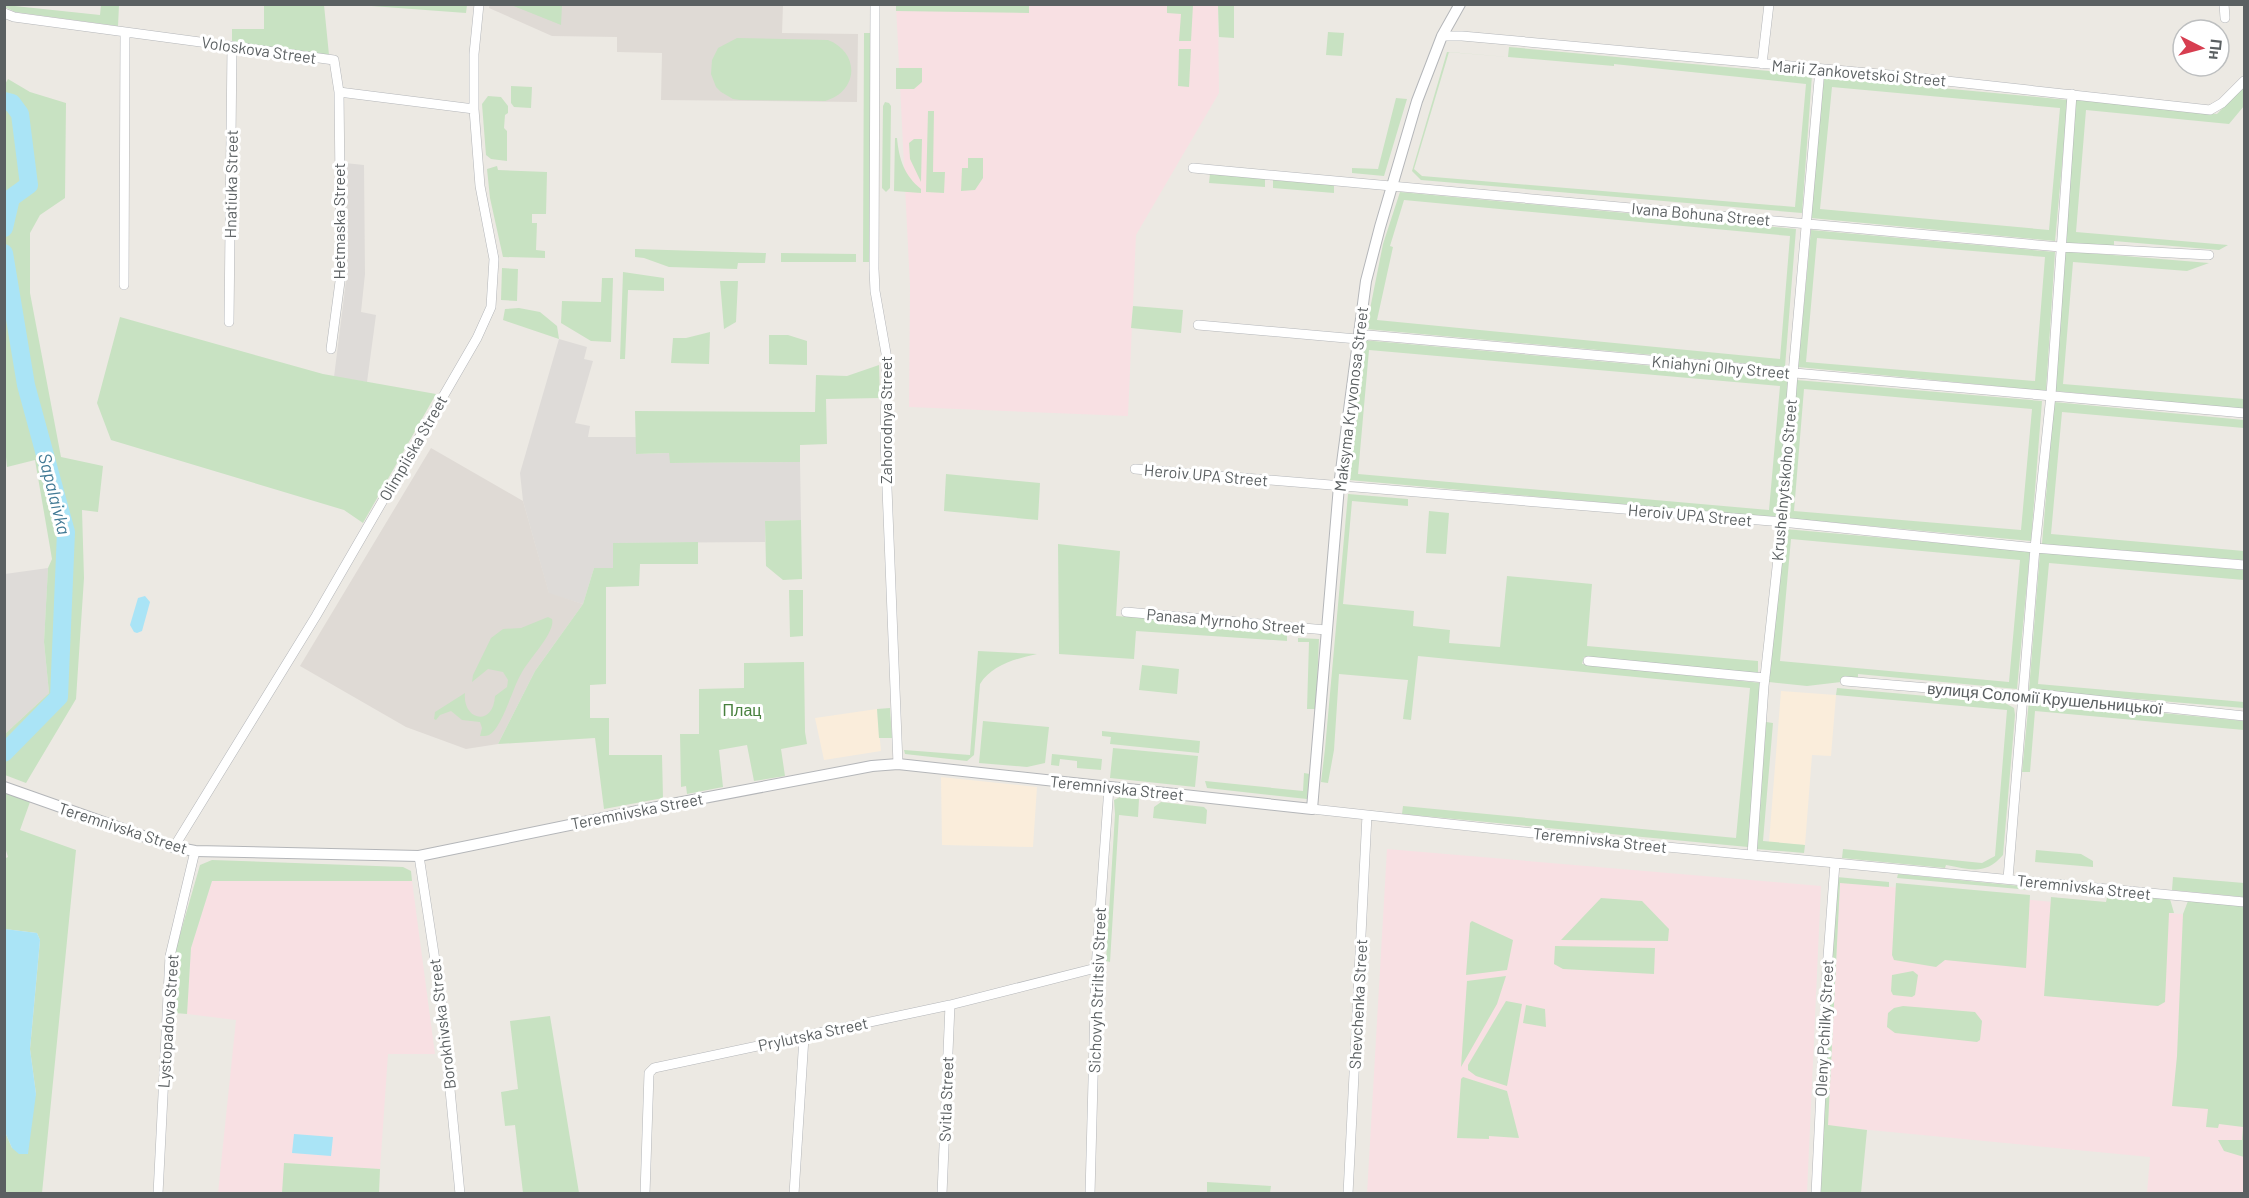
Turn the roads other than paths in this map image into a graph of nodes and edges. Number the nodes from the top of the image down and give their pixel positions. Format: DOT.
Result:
graph roads {
  1 [pos="479,4"];
  2 [pos="875,4"];
  3 [pos="1460,4"];
  4 [pos="1769,4"];
  5 [pos="2224,4"];
  6 [pos="4,12"];
  7 [pos="2225,18"];
  8 [pos="1449,23"];
  9 [pos="125,32"];
  10 [pos="1442,36"];
  11 [pos="1462,36"];
  12 [pos="232,46"];
  13 [pos="1762,63"];
  14 [pos="1820,69"];
  15 [pos="2244,81"];
  16 [pos="339,92"];
  17 [pos="2072,94"];
  18 [pos="474,109"];
  19 [pos="1193,168"];
  20 [pos="1392,186"];
  21 [pos="1806,223"];
  22 [pos="2060,247"];
  23 [pos="2209,255"];
  24 [pos="124,285"];
  25 [pos="229,322"];
  26 [pos="1198,325"];
  27 [pos="1357,339"];
  28 [pos="331,349"];
  29 [pos="1793,374"];
  30 [pos="2051,395"];
  31 [pos="2244,413"];
  32 [pos="1135,469"];
  33 [pos="1339,486"];
  34 [pos="1782,522"];
  35 [pos="2035,548"];
  36 [pos="2244,565"];
  37 [pos="1126,612"];
  38 [pos="1326,630"];
  39 [pos="1588,661"];
  40 [pos="1765,678"];
  41 [pos="1845,681"];
  42 [pos="2023,696"];
  43 [pos="2244,716"];
  44 [pos="898,764"];
  45 [pos="4,787"];
  46 [pos="1109,787"];
  47 [pos="1312,809"];
  48 [pos="1367,815"];
  49 [pos="174,848"];
  50 [pos="195,851"];
  51 [pos="1752,855"];
  52 [pos="419,856"];
  53 [pos="1835,863"];
  54 [pos="2008,879"];
  55 [pos="2244,902"];
  56 [pos="1096,968"];
  57 [pos="950,1005"];
  58 [pos="804,1036"];
  59 [pos="158,1194"];
  60 [pos="460,1194"];
  61 [pos="645,1194"];
  62 [pos="794,1194"];
  63 [pos="942,1194"];
  64 [pos="1090,1194"];
  65 [pos="1348,1194"];
  66 [pos="1816,1194"];
  1 -- 18 [label="street, Olimpiiska Street"];
  2 -- 44 [label="street, Zahorodnya Street"];
  3 -- 8 [label="street, Maksyma Kryvonosa Street"];
  4 -- 13 [label="street"];
  5 -- 7 [label="street"];
  6 -- 9 [label="street, Voloskova Street"];
  8 -- 10 [label="street, Maksyma Kryvonosa Street"];
  8 -- 11 [label="street"];
  9 -- 12 [label="street, Voloskova Street"];
  9 -- 24 [label="street"];
  10 -- 11 [label="street, Marii Zankovetskoi Street"];
  10 -- 20 [label="street, Maksyma Kryvonosa Street"];
  11 -- 13 [label="street, Marii Zankovetskoi Street"];
  12 -- 16 [label="street, Voloskova Street"];
  12 -- 25 [label="street, Hnatiuka Street"];
  13 -- 14 [label="street, Marii Zankovetskoi Street"];
  14 -- 17 [label="street, Marii Zankovetskoi Street"];
  14 -- 21 [label="street, Krushelnytskoho Street"];
  15 -- 17 [label="street, Marii Zankovetskoi Street"];
  16 -- 18 [label="street"];
  16 -- 28 [label="street, Hetmaska Street"];
  17 -- 22 [label="street"];
  18 -- 49 [label="street, Olimpiiska Street"];
  19 -- 20 [label="street, Ivana Bohuna Street"];
  20 -- 21 [label="street, Ivana Bohuna Street"];
  20 -- 27 [label="street, Maksyma Kryvonosa Street"];
  21 -- 22 [label="street, Ivana Bohuna Street"];
  21 -- 29 [label="street, Krushelnytskoho Street"];
  22 -- 23 [label="street, Ivana Bohuna Street"];
  22 -- 30 [label="street"];
  26 -- 27 [label="street, Kniahyni Olhy Street"];
  27 -- 29 [label="street, Kniahyni Olhy Street"];
  27 -- 33 [label="street, Maksyma Kryvonosa Street"];
  29 -- 30 [label="street, Kniahyni Olhy Street"];
  29 -- 34 [label="street, Krushelnytskoho Street"];
  30 -- 31 [label="street, Kniahyni Olhy Street"];
  30 -- 35 [label="street"];
  32 -- 33 [label="street, Heroiv UPA Street"];
  33 -- 34 [label="street, Heroiv UPA Street"];
  33 -- 38 [label="street, Maksyma Kryvonosa Street"];
  34 -- 35 [label="street, Heroiv UPA Street"];
  34 -- 40 [label="street, Krushelnytskoho Street"];
  35 -- 36 [label="street, Heroiv UPA Street"];
  35 -- 42 [label="street"];
  37 -- 38 [label="street, Panasa Myrnoho Street"];
  38 -- 47 [label="street, Maksyma Kryvonosa Street"];
  39 -- 40 [label="street"];
  40 -- 51 [label="street, Krushelnytskoho Street"];
  41 -- 42 [label="street, вулиця Соломії Крушельницької"];
  42 -- 43 [label="street, вулиця Соломії Крушельницької"];
  42 -- 54 [label="street"];
  44 -- 46 [label="street, Teremnivska Street"];
  44 -- 52 [label="street, Teremnivska Street"];
  45 -- 49 [label="street, Teremnivska Street"];
  46 -- 47 [label="street, Teremnivska Street"];
  46 -- 56 [label="street, Sichovyh Striltsiv Street"];
  47 -- 48 [label="street, Teremnivska Street"];
  48 -- 51 [label="street, Teremnivska Street"];
  48 -- 65 [label="street, Shevchenka Street"];
  49 -- 50 [label="street, Teremnivska Street"];
  50 -- 52 [label="street, Teremnivska Street"];
  50 -- 59 [label="street, Lystopadova Street"];
  51 -- 53 [label="street, Teremnivska Street"];
  52 -- 60 [label="street, Borokhivska Street"];
  53 -- 54 [label="street, Teremnivska Street"];
  53 -- 66 [label="street, Oleny Pchilky Street"];
  54 -- 55 [label="street, Teremnivska Street"];
  56 -- 57 [label="street, Prylutska Street"];
  56 -- 64 [label="street, Sichovyh Striltsiv Street"];
  57 -- 58 [label="street, Prylutska Street"];
  57 -- 63 [label="street, Svitla Street"];
  58 -- 61 [label="street, Prylutska Street"];
  58 -- 62 [label="street"];
}
